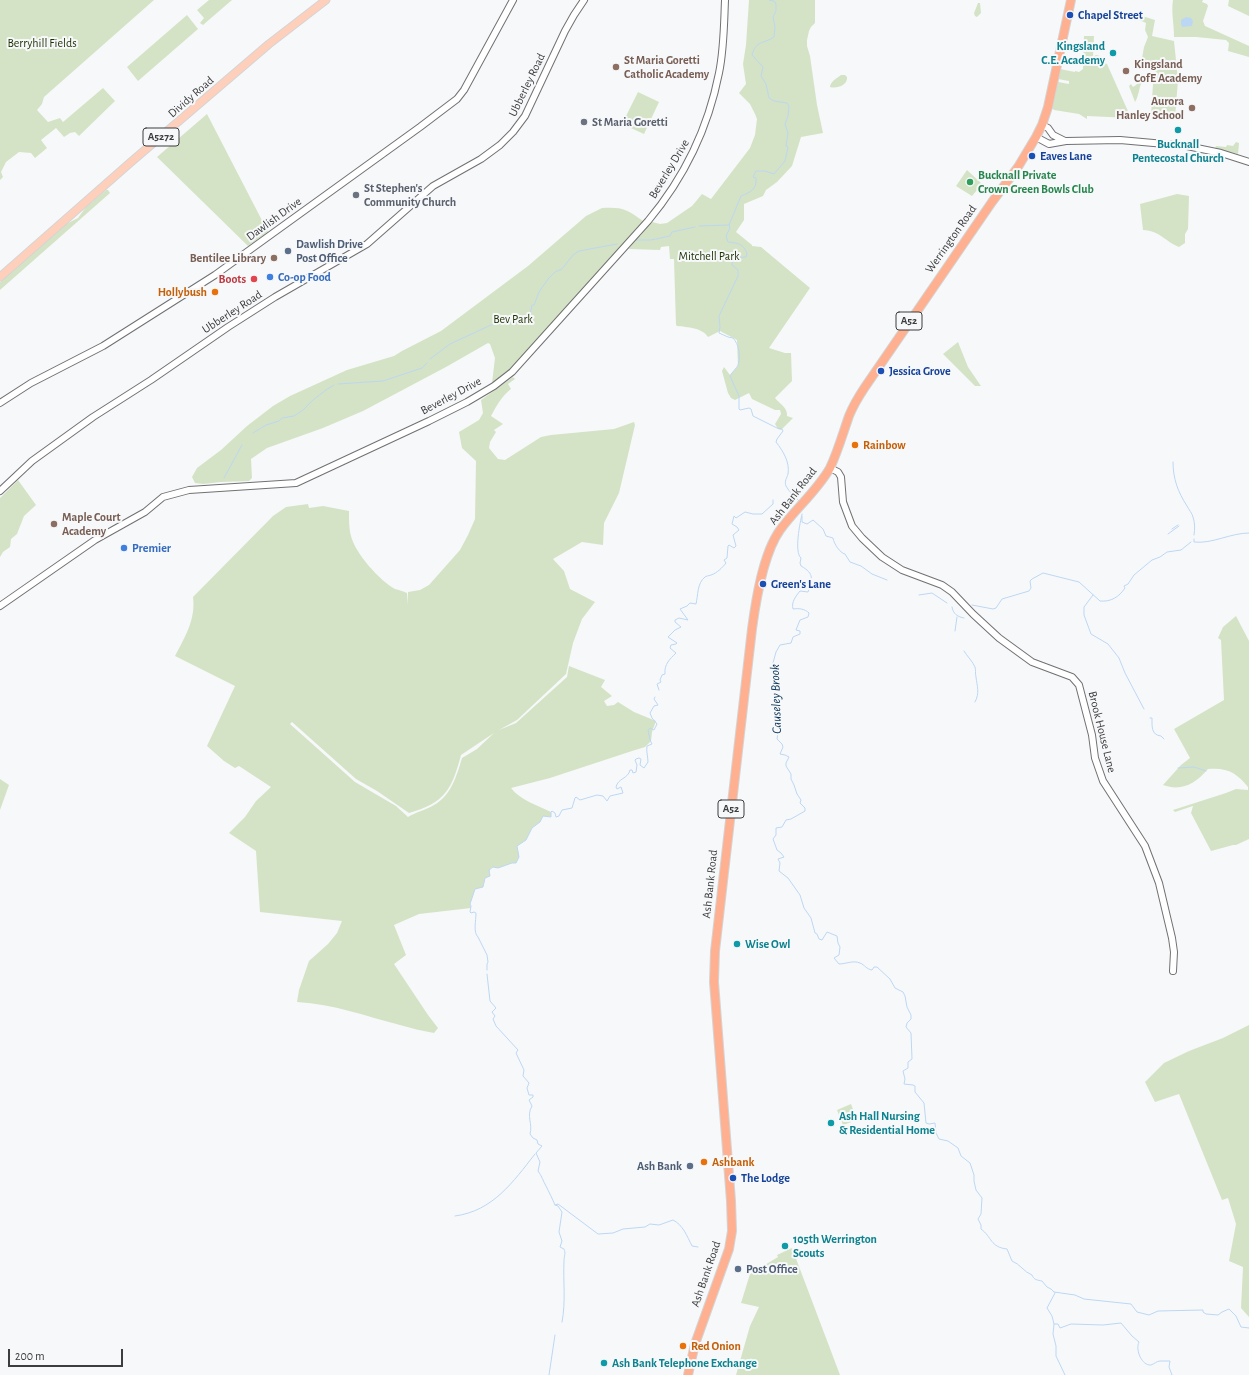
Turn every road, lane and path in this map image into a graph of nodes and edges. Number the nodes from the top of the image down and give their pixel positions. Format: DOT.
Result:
graph roads {
  1 [pos="326,0"];
  2 [pos="513,0"];
  3 [pos="584,0"];
  4 [pos="725,0"];
  5 [pos="1071,0"];
  6 [pos="1042,125"];
  7 [pos="1036,137"];
  8 [pos="1066,141"];
  9 [pos="1246,161"];
  10 [pos="0,278"];
  11 [pos="0,403"];
  12 [pos="849,415"];
  13 [pos="830,468"];
  14 [pos="0,491"];
  15 [pos="0,606"];
  16 [pos="1173,971"];
  17 [pos="688,1375"];
  1 -- 10 [label="main road, Dividy Road / A5272"];
  2 -- 11 [label="street, Dawlish Drive"];
  3 -- 14 [label="street, Ubberley Road"];
  4 -- 15 [label="street, Beverley Drive"];
  5 -- 6 [label="highway, Werrington Road / A52"];
  6 -- 7 [label="highway, Werrington Road / A52"];
  6 -- 8 [label="street"];
  7 -- 8 [label="street"];
  7 -- 12 [label="highway, Werrington Road / A52"];
  8 -- 9 [label="street"];
  12 -- 13 [label="highway, Ash Bank Road / A52"];
  13 -- 16 [label="street, Brook House Lane"];
  13 -- 17 [label="highway, Ash Bank Road / A52"];
}
